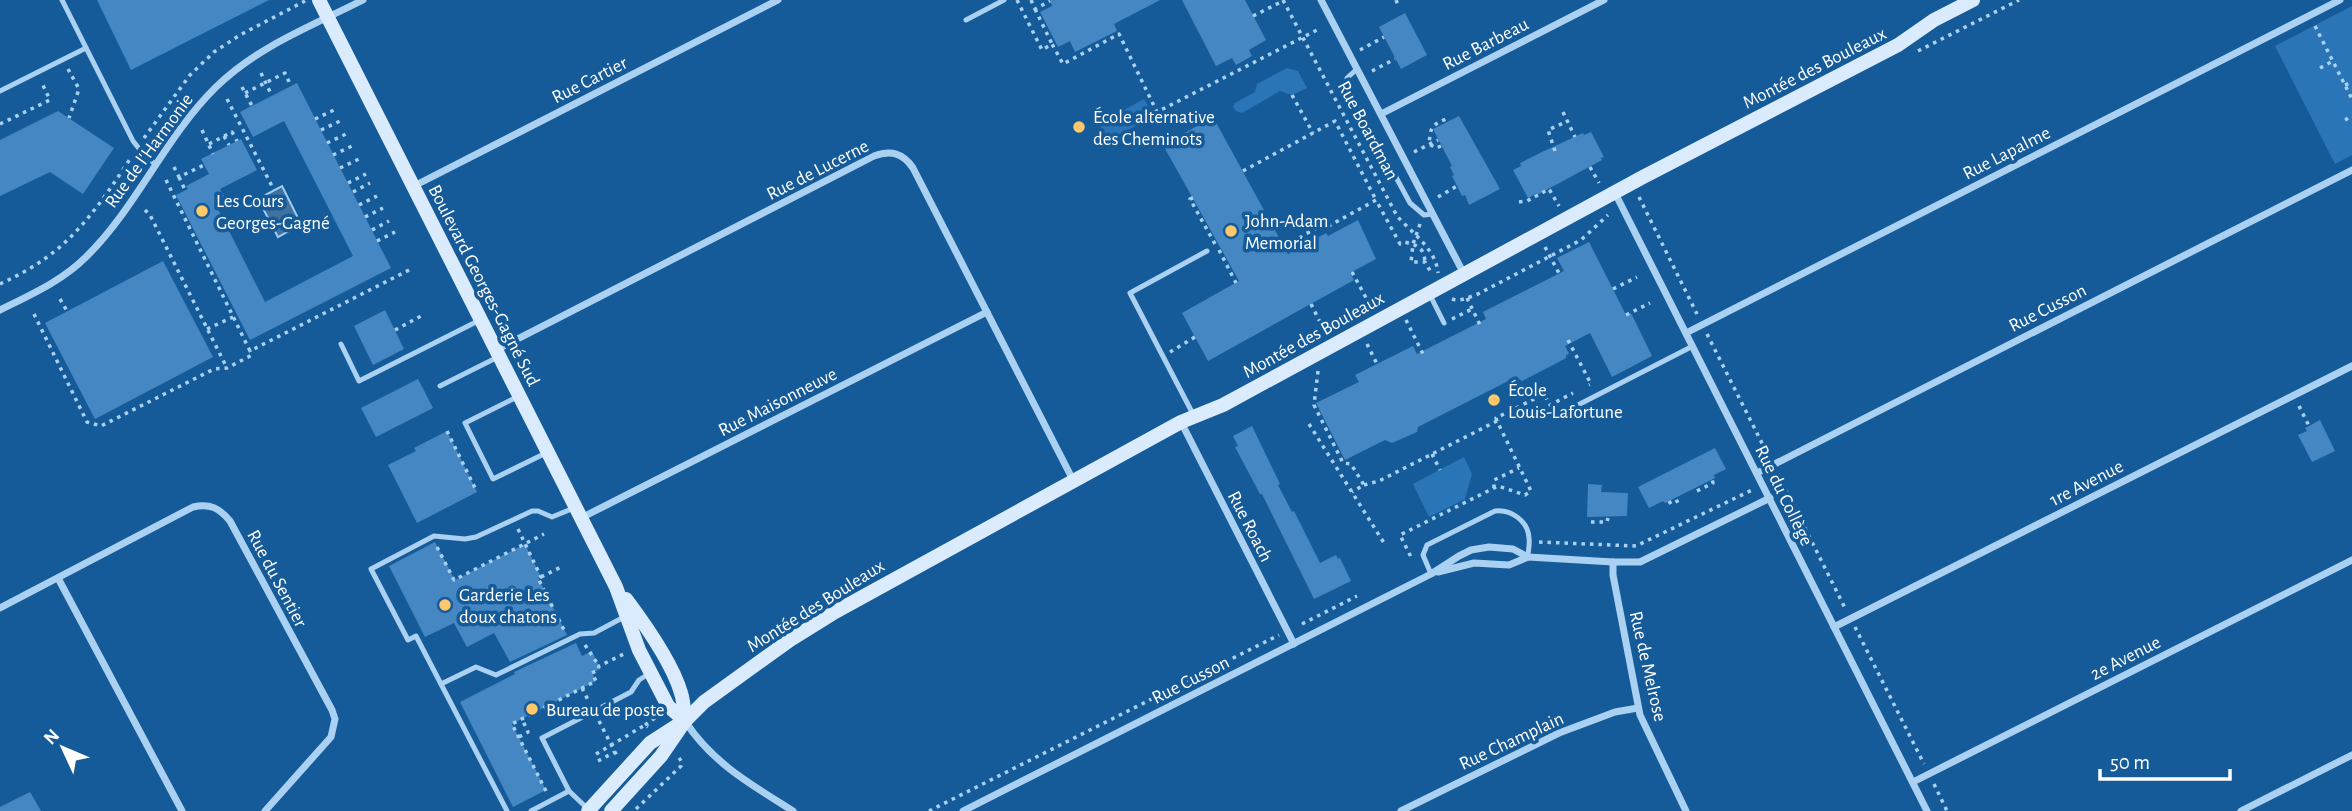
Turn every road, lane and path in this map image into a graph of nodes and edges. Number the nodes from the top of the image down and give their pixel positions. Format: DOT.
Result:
graph roads {
  1 [pos="62,0"];
  2 [pos="319,0"];
  3 [pos="363,0"];
  4 [pos="778,0"];
  5 [pos="1004,0"];
  6 [pos="1017,0"];
  7 [pos="1031,0"];
  8 [pos="1284,0"];
  9 [pos="1321,0"];
  10 [pos="1396,0"];
  11 [pos="1604,0"];
  12 [pos="1973,0"];
  13 [pos="2340,0"];
  14 [pos="1050,1"];
  15 [pos="301,2"];
  16 [pos="1399,7"];
  17 [pos="1035,9"];
  18 [pos="1254,16"];
  19 [pos="328,18"];
  20 [pos="966,20"];
  21 [pos="2314,25"];
  22 [pos="1317,30"];
  23 [pos="1303,37"];
  24 [pos="1384,37"];
  25 [pos="2330,41"];
  26 [pos="1052,44"];
  27 [pos="2324,44"];
  28 [pos="86,48"];
  29 [pos="1360,50"];
  30 [pos="1395,59"];
  31 [pos="2333,61"];
  32 [pos="2320,68"];
  33 [pos="69,69"];
  34 [pos="1357,69"];
  35 [pos="1371,71"];
  36 [pos="37,72"];
  37 [pos="261,73"];
  38 [pos="266,82"];
  39 [pos="2352,82"];
  40 [pos="2345,85"];
  41 [pos="292,86"];
  42 [pos="242,87"];
  43 [pos="0,91"];
  44 [pos="245,93"];
  45 [pos="1292,95"];
  46 [pos="272,96"];
  47 [pos="227,99"];
  48 [pos="2352,99"];
  49 [pos="252,106"];
  50 [pos="334,110"];
  51 [pos="1563,112"];
  52 [pos="1381,114"];
  53 [pos="2352,116"];
  54 [pos="69,118"];
  55 [pos="315,119"];
  56 [pos="1446,119"];
  57 [pos="2345,120"];
  58 [pos="340,121"];
  59 [pos="1567,121"];
  60 [pos="0,124"];
  61 [pos="241,127"];
  62 [pos="202,130"];
  63 [pos="321,130"];
  64 [pos="232,132"];
  65 [pos="1313,133"];
  66 [pos="346,134"];
  67 [pos="224,136"];
  68 [pos="1575,137"];
  69 [pos="144,138"];
  70 [pos="1438,140"];
  71 [pos="237,141"];
  72 [pos="327,143"];
  73 [pos="208,144"];
  74 [pos="1429,144"];
  75 [pos="229,145"];
  76 [pos="352,146"];
  77 [pos="1441,146"];
  78 [pos="1555,150"];
  79 [pos="1414,152"];
  80 [pos="213,153"];
  81 [pos="333,155"];
  82 [pos="130,159"];
  83 [pos="359,159"];
  84 [pos="155,164"];
  85 [pos="204,165"];
  86 [pos="174,167"];
  87 [pos="1590,167"];
  88 [pos="340,168"];
  89 [pos="2352,170"];
  90 [pos="1243,171"];
  91 [pos="366,174"];
  92 [pos="179,177"];
  93 [pos="166,180"];
  94 [pos="348,183"];
  95 [pos="370,183"];
  96 [pos="414,186"];
  97 [pos="1457,186"];
  98 [pos="185,190"];
  99 [pos="274,190"];
  100 [pos="1609,191"];
  101 [pos="352,192"];
  102 [pos="377,196"];
  103 [pos="1438,197"];
  104 [pos="1639,197"];
  105 [pos="1193,198"];
  106 [pos="1376,200"];
  107 [pos="1519,202"];
  108 [pos="359,205"];
  109 [pos="383,208"];
  110 [pos="145,210"];
  111 [pos="1561,211"];
  112 [pos="1432,214"];
  113 [pos="365,217"];
  114 [pos="1605,218"];
  115 [pos="389,221"];
  116 [pos="1327,227"];
  117 [pos="1419,227"];
  118 [pos="372,230"];
  119 [pos="395,232"];
  120 [pos="1331,234"];
  121 [pos="1416,235"];
  122 [pos="377,241"];
  123 [pos="1413,244"];
  124 [pos="1544,245"];
  125 [pos="1284,246"];
  126 [pos="1207,251"];
  127 [pos="1551,257"];
  128 [pos="1425,262"];
  129 [pos="1438,267"];
  130 [pos="414,268"];
  131 [pos="1352,272"];
  132 [pos="1432,275"];
  133 [pos="1561,277"];
  134 [pos="1637,277"];
  135 [pos="1463,281"];
  136 [pos="1236,283"];
  137 [pos="0,284"];
  138 [pos="1613,289"];
  139 [pos="1428,293"];
  140 [pos="1449,294"];
  141 [pos="1467,298"];
  142 [pos="60,299"];
  143 [pos="1650,303"];
  144 [pos="1311,304"];
  145 [pos="1693,307"];
  146 [pos="1472,309"];
  147 [pos="0,310"];
  148 [pos="1373,310"];
  149 [pos="67,312"];
  150 [pos="987,312"];
  151 [pos="34,314"];
  152 [pos="423,315"];
  153 [pos="1626,316"];
  154 [pos="233,317"];
  155 [pos="1405,318"];
  156 [pos="481,320"];
  157 [pos="1444,323"];
  158 [pos="1480,325"];
  159 [pos="207,330"];
  160 [pos="395,330"];
  161 [pos="1324,330"];
  162 [pos="1686,333"];
  163 [pos="1195,337"];
  164 [pos="1365,340"];
  165 [pos="1568,340"];
  166 [pos="1711,342"];
  167 [pos="341,344"];
  168 [pos="1184,345"];
  169 [pos="1693,346"];
  170 [pos="250,351"];
  171 [pos="498,353"];
  172 [pos="1423,354"];
  173 [pos="1377,364"];
  174 [pos="1318,366"];
  175 [pos="2352,366"];
  176 [pos="227,368"];
  177 [pos="440,386"];
  178 [pos="2294,395"];
  179 [pos="519,396"];
  180 [pos="1576,406"];
  181 [pos="1188,419"];
  182 [pos="1497,421"];
  183 [pos="1309,424"];
  184 [pos="2309,426"];
  185 [pos="447,431"];
  186 [pos="1765,449"];
  187 [pos="548,452"];
  188 [pos="1432,454"];
  189 [pos="1520,468"];
  190 [pos="1440,470"];
  191 [pos="1757,473"];
  192 [pos="1712,479"];
  193 [pos="1780,479"];
  194 [pos="1073,480"];
  195 [pos="1364,485"];
  196 [pos="1494,488"];
  197 [pos="1751,490"];
  198 [pos="1698,491"];
  199 [pos="477,492"];
  200 [pos="1352,492"];
  201 [pos="1770,498"];
  202 [pos="1682,499"];
  203 [pos="1669,501"];
  204 [pos="578,513"];
  205 [pos="1608,518"];
  206 [pos="513,520"];
  207 [pos="1591,522"];
  208 [pos="544,534"];
  209 [pos="435,542"];
  210 [pos="1384,542"];
  211 [pos="1541,543"];
  212 [pos="525,544"];
  213 [pos="1528,557"];
  214 [pos="2352,560"];
  215 [pos="1613,562"];
  216 [pos="561,567"];
  217 [pos="1416,567"];
  218 [pos="1431,574"];
  219 [pos="541,577"];
  220 [pos="58,578"];
  221 [pos="1843,603"];
  222 [pos="0,608"];
  223 [pos="631,614"];
  224 [pos="1834,627"];
  225 [pos="564,628"];
  226 [pos="1858,632"];
  227 [pos="1272,639"];
  228 [pos="1294,644"];
  229 [pos="629,652"];
  230 [pos="651,672"];
  231 [pos="441,684"];
  232 [pos="1638,708"];
  233 [pos="658,715"];
  234 [pos="522,719"];
  235 [pos="685,721"];
  236 [pos="645,724"];
  237 [pos="651,730"];
  238 [pos="605,734"];
  239 [pos="519,737"];
  240 [pos="611,746"];
  241 [pos="615,752"];
  242 [pos="596,754"];
  243 [pos="2352,755"];
  244 [pos="679,758"];
  245 [pos="1921,758"];
  246 [pos="598,761"];
  247 [pos="620,763"];
  248 [pos="1913,782"];
  249 [pos="569,791"];
  250 [pos="1938,793"];
  251 [pos="548,794"];
  252 [pos="182,811"];
  253 [pos="265,811"];
  254 [pos="507,811"];
  255 [pos="531,811"];
  256 [pos="588,811"];
  257 [pos="611,811"];
  258 [pos="632,811"];
  259 [pos="793,811"];
  260 [pos="929,811"];
  261 [pos="963,811"];
  262 [pos="1401,811"];
  263 [pos="1686,811"];
  264 [pos="1927,811"];
  265 [pos="1947,811"];
  266 [pos="2241,811"];
  1 -- 28 [label="lane"];
  2 -- 19 [label="street, Boulevard Georges-Gagné Sud"];
  3 -- 19 [label="street, Rue de l'Harmonie"];
  4 -- 96 [label="street, Rue Cartier"];
  5 -- 20 [label="lane"];
  6 -- 26 [label="path"];
  7 -- 17 [label="path"];
  8 -- 18 [label="path"];
  8 -- 23 [label="path, Rue Boardman"];
  9 -- 34 [label="street, Rue Boardman"];
  10 -- 16 [label="path"];
  11 -- 52 [label="street, Rue Barbeau"];
  12 -- 100 [label="street, Montée des Bouleaux"];
  13 -- 162 [label="street, Rue Lapalme"];
  14 -- 17 [label="path"];
  15 -- 69 [label="path, Rue de l'Harmonie"];
  17 -- 26 [label="path"];
  19 -- 84 [label="street, Rue de l'Harmonie"];
  19 -- 96 [label="street, Boulevard Georges-Gagné Sud"];
  21 -- 27 [label="path"];
  22 -- 23 [label="path"];
  23 -- 26 [label="path"];
  23 -- 121 [label="path, Rue Boardman"];
  24 -- 29 [label="path"];
  25 -- 27 [label="path"];
  27 -- 31 [label="path"];
  28 -- 36 [label="lane"];
  28 -- 84 [label="lane"];
  30 -- 35 [label="path"];
  31 -- 32 [label="path"];
  31 -- 40 [label="path"];
  33 -- 54 [label="path"];
  34 -- 52 [label="street, Rue Boardman"];
  34 -- 112 [label="lane"];
  36 -- 43 [label="lane"];
  36 -- 60 [label="path"];
  37 -- 38 [label="path"];
  38 -- 41 [label="path"];
  38 -- 44 [label="path"];
  38 -- 46 [label="path"];
  39 -- 40 [label="path"];
  40 -- 48 [label="path"];
  42 -- 44 [label="path"];
  44 -- 49 [label="path"];
  45 -- 65 [label="path"];
  47 -- 61 [label="path"];
  50 -- 55 [label="path"];
  51 -- 59 [label="path"];
  52 -- 112 [label="street, Rue Boardman"];
  53 -- 57 [label="path"];
  56 -- 74 [label="path"];
  58 -- 63 [label="path"];
  59 -- 68 [label="path"];
  59 -- 78 [label="path"];
  61 -- 64 [label="path"];
  61 -- 99 [label="path"];
  62 -- 73 [label="path"];
  64 -- 67 [label="path"];
  64 -- 71 [label="path"];
  65 -- 90 [label="path"];
  65 -- 106 [label="path"];
  66 -- 72 [label="path"];
  67 -- 73 [label="path"];
  67 -- 75 [label="path"];
  70 -- 74 [label="path"];
  73 -- 80 [label="path"];
  74 -- 77 [label="path"];
  74 -- 79 [label="path"];
  76 -- 81 [label="path"];
  82 -- 137 [label="path, Rue de l'Harmonie"];
  83 -- 88 [label="path"];
  84 -- 147 [label="street, Rue de l'Harmonie"];
  85 -- 92 [label="path"];
  86 -- 92 [label="path"];
  87 -- 100 [label="path"];
  89 -- 191 [label="street, Rue Cusson"];
  91 -- 94 [label="path"];
  92 -- 98 [label="path"];
  93 -- 154 [label="path"];
  95 -- 101 [label="path"];
  96 -- 156 [label="street, Boulevard Georges-Gagné Sud"];
  97 -- 103 [label="path"];
  100 -- 135 [label="street, Montée des Bouleaux"];
  100 -- 162 [label="street, Rue du Collège"];
  102 -- 108 [label="path"];
  104 -- 145 [label="path"];
  105 -- 136 [label="path"];
  106 -- 116 [label="path"];
  106 -- 123 [label="path"];
  107 -- 111 [label="path"];
  109 -- 113 [label="path"];
  110 -- 159 [label="path"];
  112 -- 135 [label="street, Rue Boardman"];
  114 -- 127 [label="path"];
  115 -- 118 [label="path"];
  116 -- 120 [label="path"];
  116 -- 125 [label="path"];
  117 -- 121 [label="path"];
  119 -- 122 [label="path"];
  121 -- 123 [label="path"];
  121 -- 129 [label="path, Rue Boardman"];
  123 -- 128 [label="path"];
  123 -- 128 [label="path"];
  124 -- 127 [label="path"];
  126 -- 181 [label="lane"];
  127 -- 133 [label="path"];
  127 -- 141 [label="path"];
  128 -- 132 [label="path"];
  130 -- 170 [label="path"];
  131 -- 148 [label="path"];
  134 -- 138 [label="path"];
  135 -- 139 [label="street, Montée des Bouleaux"];
  135 -- 141 [label="path"];
  139 -- 157 [label="lane"];
  139 -- 181 [label="street, Montée des Bouleaux"];
  140 -- 141 [label="path"];
  141 -- 146 [label="path"];
  142 -- 149 [label="path"];
  143 -- 153 [label="path"];
  144 -- 161 [label="path"];
  146 -- 157 [label="path"];
  146 -- 158 [label="path"];
  150 -- 171 [label="street, Rue de Lucerne"];
  150 -- 194 [label="street, Rue de Lucerne"];
  150 -- 204 [label="street, Rue Maisonneuve"];
  151 -- 176 [label="path"];
  152 -- 160 [label="path"];
  154 -- 159 [label="path"];
  154 -- 170 [label="path"];
  155 -- 172 [label="path"];
  156 -- 167 [label="lane"];
  156 -- 171 [label="street, Boulevard Georges-Gagné Sud"];
  159 -- 176 [label="path"];
  162 -- 169 [label="street, Rue du Collège"];
  163 -- 168 [label="path"];
  164 -- 173 [label="path"];
  165 -- 182 [label="path"];
  166 -- 186 [label="path, Rue du Collège"];
  169 -- 180 [label="lane"];
  169 -- 191 [label="street, Rue du Collège"];
  170 -- 176 [label="path"];
  171 -- 177 [label="lane"];
  171 -- 179 [label="street, Boulevard Georges-Gagné Sud"];
  174 -- 195 [label="path"];
  175 -- 178 [label="street, 1re Avenue"];
  178 -- 184 [label="path"];
  178 -- 224 [label="street, 1re Avenue"];
  179 -- 187 [label="street, Boulevard Georges-Gagné Sud"];
  179 -- 187 [label="lane"];
  181 -- 194 [label="street, Montée des Bouleaux"];
  181 -- 228 [label="street, Rue Roach"];
  182 -- 188 [label="path"];
  182 -- 189 [label="path"];
  183 -- 200 [label="path"];
  185 -- 199 [label="path"];
  187 -- 204 [label="street, Boulevard Georges-Gagné Sud"];
  188 -- 190 [label="path"];
  188 -- 195 [label="path"];
  189 -- 196 [label="path"];
  189 -- 196 [label="path"];
  191 -- 201 [label="street, Rue du Collège"];
  192 -- 198 [label="path"];
  193 -- 221 [label="path, Rue du Collège"];
  194 -- 235 [label="street, Montée des Bouleaux"];
  195 -- 200 [label="path"];
  196 -- 217 [label="path"];
  197 -- 211 [label="path"];
  200 -- 210 [label="path"];
  201 -- 215 [label="street, Rue Cusson"];
  201 -- 224 [label="street, Rue du Collège"];
  202 -- 203 [label="path"];
  204 -- 206 [label="lane"];
  204 -- 223 [label="street, Boulevard Georges-Gagné Sud"];
  205 -- 207 [label="path"];
  206 -- 212 [label="path"];
  206 -- 231 [label="lane"];
  208 -- 212 [label="path"];
  209 -- 212 [label="path"];
  212 -- 219 [label="path"];
  213 -- 215 [label="street, Rue Cusson"];
  213 -- 218 [label="street, Rue Cusson"];
  213 -- 218 [label="street, Rue Cusson"];
  213 -- 218 [label="lane"];
  214 -- 248 [label="street, 2e Avenue"];
  215 -- 232 [label="street, Rue de Melrose"];
  216 -- 219 [label="path"];
  218 -- 228 [label="street, Rue Cusson"];
  219 -- 225 [label="path"];
  220 -- 222 [label="street, Rue du Sentier"];
  220 -- 252 [label="street"];
  220 -- 253 [label="street, Rue du Sentier"];
  223 -- 230 [label="street, Boulevard Georges-Gagné Sud"];
  223 -- 231 [label="lane"];
  223 -- 235 [label="street, Boulevard Georges-Gagné Sud"];
  224 -- 248 [label="street, Rue du Collège"];
  226 -- 245 [label="path"];
  227 -- 260 [label="path, Rue Cusson"];
  228 -- 261 [label="street, Rue Cusson"];
  229 -- 234 [label="path"];
  230 -- 235 [label="street, Boulevard Georges-Gagné Sud"];
  230 -- 249 [label="lane"];
  231 -- 254 [label="lane"];
  232 -- 262 [label="street, Rue Champlain"];
  232 -- 263 [label="street, Rue de Melrose"];
  233 -- 236 [label="path"];
  234 -- 239 [label="path"];
  234 -- 239 [label="path"];
  235 -- 256 [label="street, Montée des Bouleaux"];
  235 -- 257 [label="street, Montée des Bouleaux"];
  235 -- 259 [label="street"];
  236 -- 237 [label="path"];
  236 -- 240 [label="path"];
  238 -- 240 [label="path"];
  239 -- 251 [label="path"];
  240 -- 241 [label="path"];
  240 -- 242 [label="path"];
  241 -- 246 [label="path"];
  241 -- 247 [label="path"];
  243 -- 266 [label="street"];
  244 -- 258 [label="path"];
  248 -- 264 [label="street, Rue du Collège"];
  249 -- 255 [label="lane"];
  249 -- 256 [label="lane"];
  250 -- 265 [label="path"];
}
